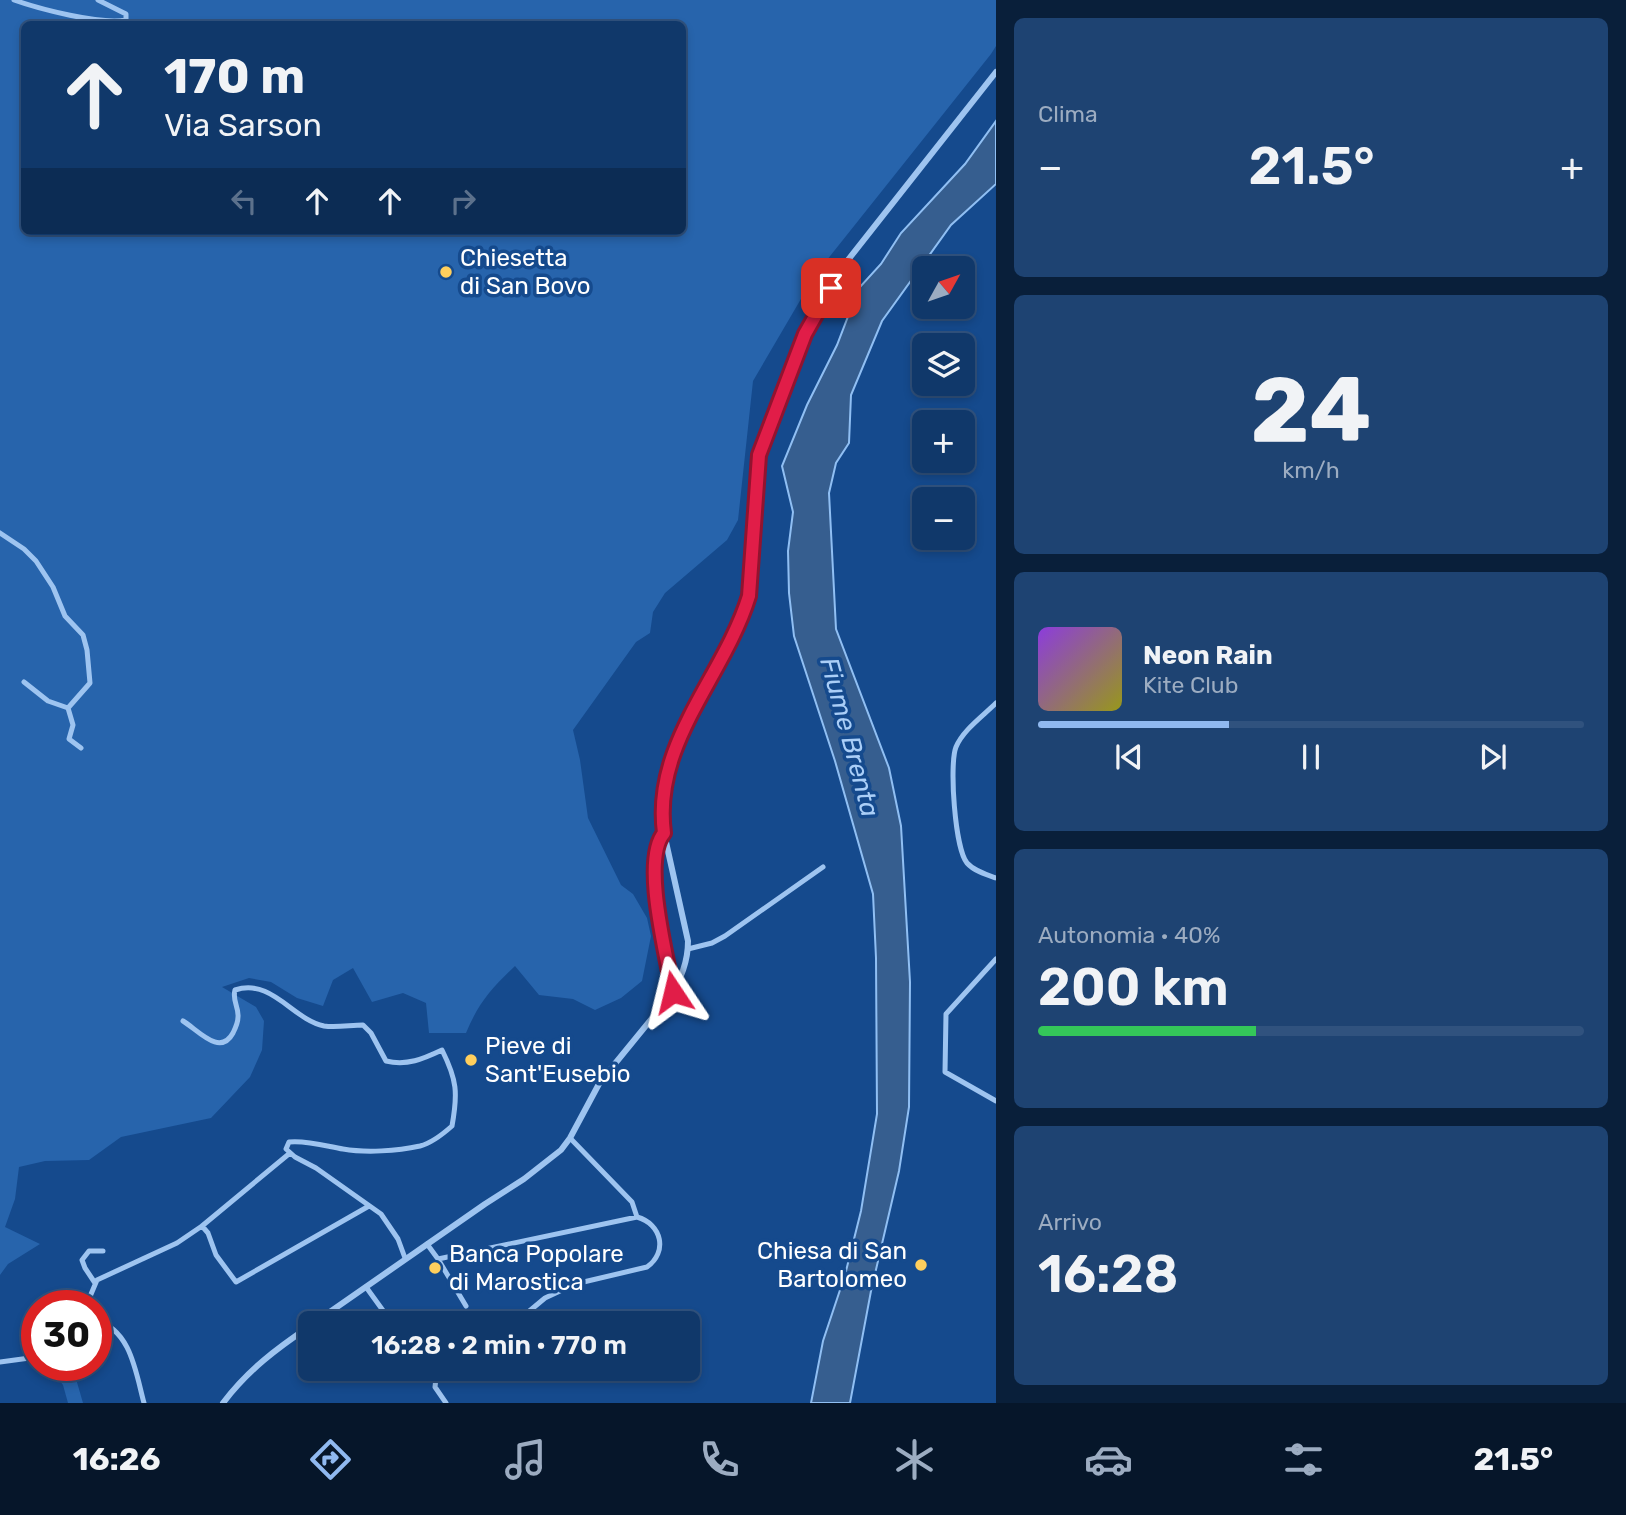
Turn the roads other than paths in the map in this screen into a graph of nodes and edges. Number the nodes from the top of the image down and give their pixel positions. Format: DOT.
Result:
graph roads {
  1 [pos="15,0"];
  2 [pos="98,0"];
  3 [pos="996,72"];
  4 [pos="0,533"];
  5 [pos="24,682"];
  6 [pos="996,703"];
  7 [pos="68,708"];
  8 [pos="81,748"];
  9 [pos="664,833"];
  10 [pos="823,866"];
  11 [pos="996,878"];
  12 [pos="688,949"];
  13 [pos="996,959"];
  14 [pos="673,992"];
  15 [pos="183,1020"];
  16 [pos="996,1101"];
  17 [pos="570,1138"];
  18 [pos="289,1153"];
  19 [pos="369,1206"];
  20 [pos="637,1217"];
  21 [pos="202,1226"];
  22 [pos="427,1244"];
  23 [pos="103,1251"];
  24 [pos="405,1258"];
  25 [pos="438,1259"];
  26 [pos="95,1283"];
  27 [pos="366,1287"];
  28 [pos="92,1290"];
  29 [pos="466,1306"];
  30 [pos="331,1311"];
  31 [pos="383,1311"];
  32 [pos="529,1311"];
  33 [pos="112,1329"];
  34 [pos="298,1334"];
  35 [pos="21,1359"];
  36 [pos="0,1362"];
  37 [pos="436,1381"];
  38 [pos="144,1403"];
  39 [pos="223,1403"];
  40 [pos="446,1403"];
  1 -- 2 [label="street"];
  3 -- 9 [label="street"];
  4 -- 7 [label="street"];
  5 -- 7 [label="street"];
  6 -- 11 [label="street"];
  7 -- 8 [label="street"];
  9 -- 12 [label="street"];
  9 -- 14 [label="street"];
  10 -- 12 [label="street"];
  12 -- 14 [label="street"];
  13 -- 16 [label="street"];
  14 -- 17 [label="street"];
  15 -- 18 [label="street"];
  17 -- 20 [label="street"];
  17 -- 22 [label="street"];
  18 -- 19 [label="street"];
  18 -- 21 [label="street"];
  19 -- 21 [label="street"];
  19 -- 24 [label="street"];
  20 -- 25 [label="street"];
  20 -- 32 [label="street"];
  21 -- 26 [label="street"];
  22 -- 24 [label="street"];
  22 -- 25 [label="street"];
  23 -- 26 [label="street"];
  24 -- 27 [label="street"];
  25 -- 29 [label="street"];
  26 -- 28 [label="street"];
  27 -- 30 [label="street"];
  27 -- 31 [label="street"];
  33 -- 38 [label="street"];
  34 -- 39 [label="street"];
  35 -- 36 [label="street"];
  37 -- 40 [label="street"];
}
